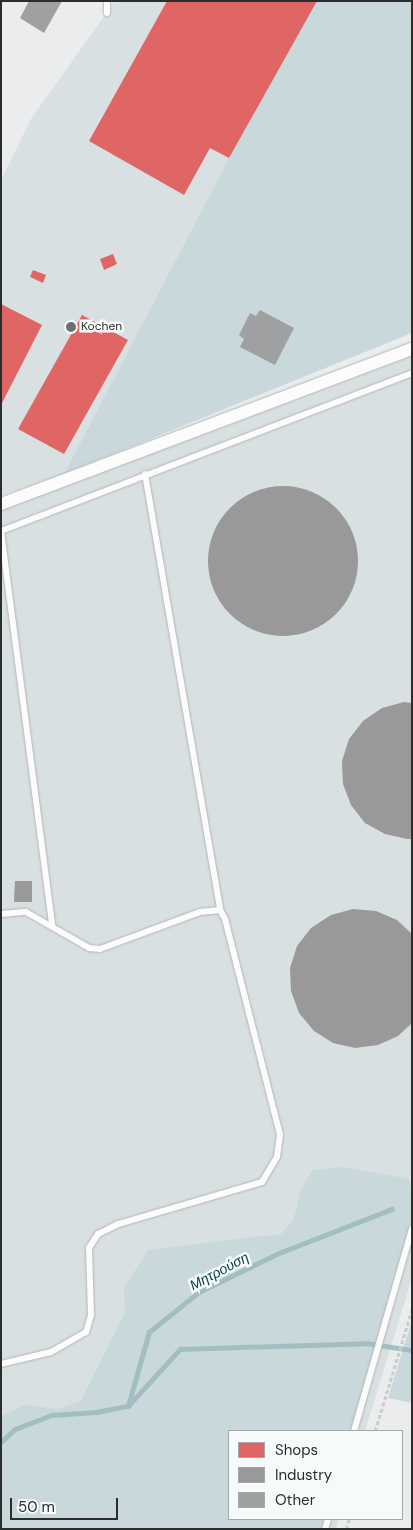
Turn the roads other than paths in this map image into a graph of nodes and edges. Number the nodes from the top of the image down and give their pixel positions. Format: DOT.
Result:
graph roads {
  1 [pos="107,1"];
  2 [pos="107,13"];
  3 [pos="412,350"];
  4 [pos="412,373"];
  5 [pos="145,474"];
  6 [pos="1,504"];
  7 [pos="1,531"];
  8 [pos="220,910"];
  9 [pos="1,914"];
  10 [pos="52,926"];
  11 [pos="412,1229"];
  12 [pos="1,1364"];
  13 [pos="354,1430"];
  1 -- 2 [label="lane"];
  3 -- 6 [label="street"];
  4 -- 5 [label="lane"];
  5 -- 7 [label="lane"];
  5 -- 8 [label="lane"];
  7 -- 10 [label="lane"];
  8 -- 10 [label="lane"];
  8 -- 12 [label="lane"];
  9 -- 10 [label="lane"];
  11 -- 13 [label="lane"];
}
